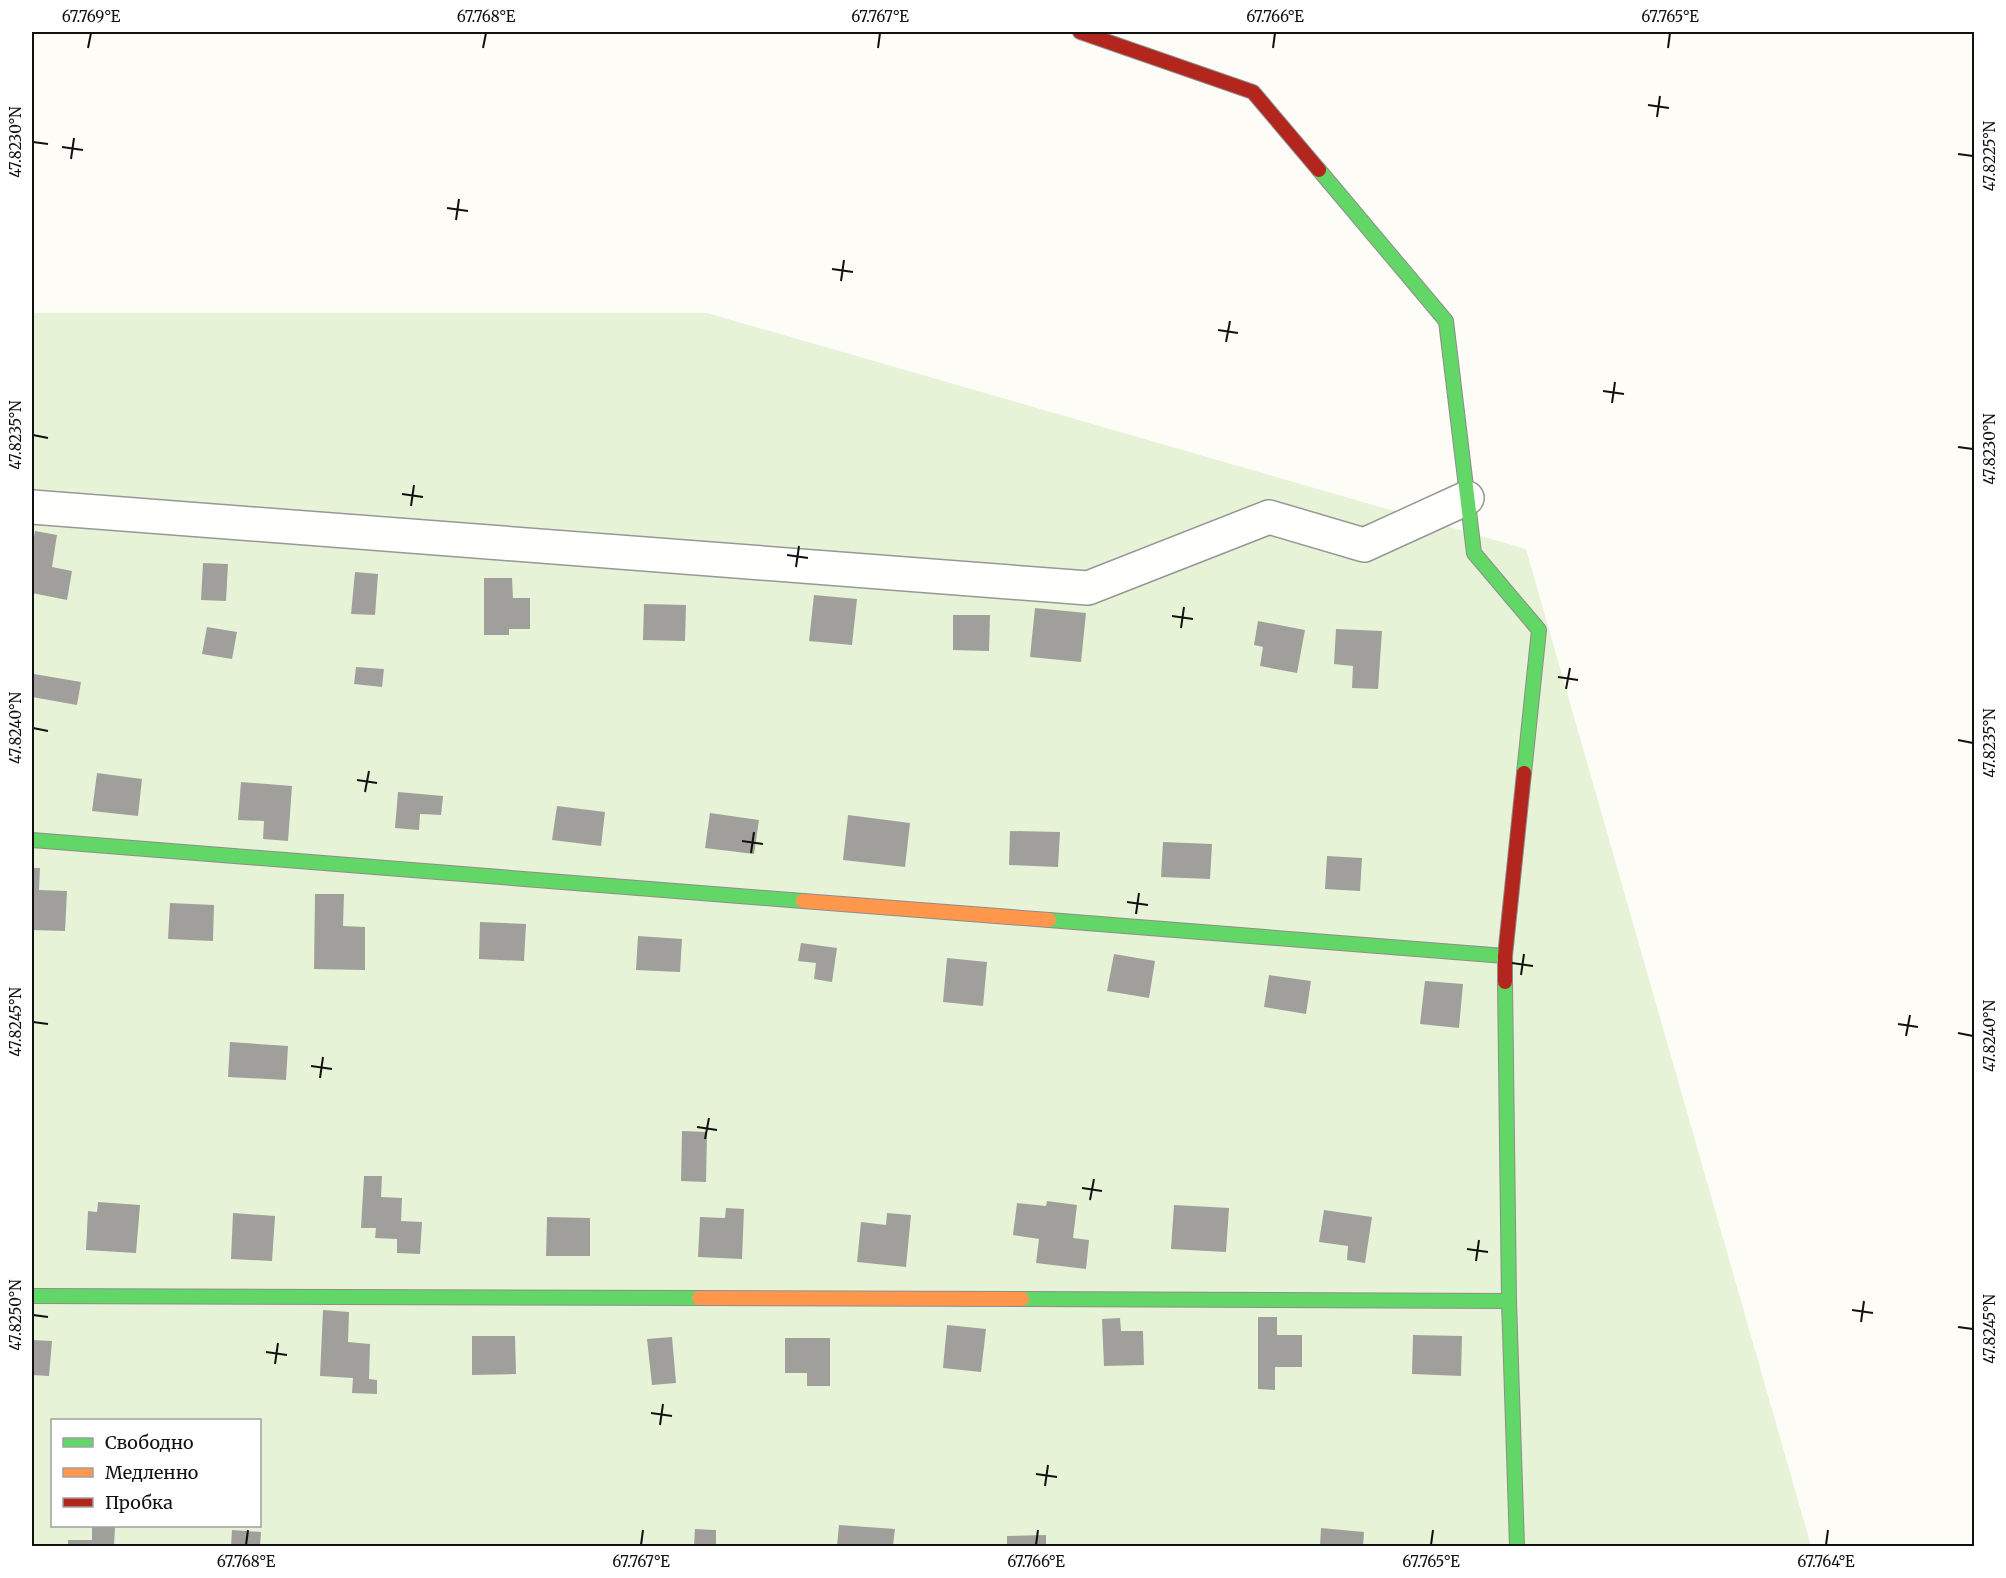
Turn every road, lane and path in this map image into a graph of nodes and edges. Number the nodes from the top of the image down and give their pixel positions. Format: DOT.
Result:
graph roads {
  1 [pos="1080,32"];
  2 [pos="1467,498"];
  3 [pos="32,507"];
  4 [pos="32,840"];
  5 [pos="1505,956"];
  6 [pos="32,1296"];
  7 [pos="1509,1301"];
  8 [pos="1517,1546"];
  1 -- 2 [label="street"];
  2 -- 3 [label="street"];
  2 -- 5 [label="street"];
  4 -- 5 [label="street"];
  5 -- 7 [label="street"];
  6 -- 7 [label="street"];
  7 -- 8 [label="street"];
}
